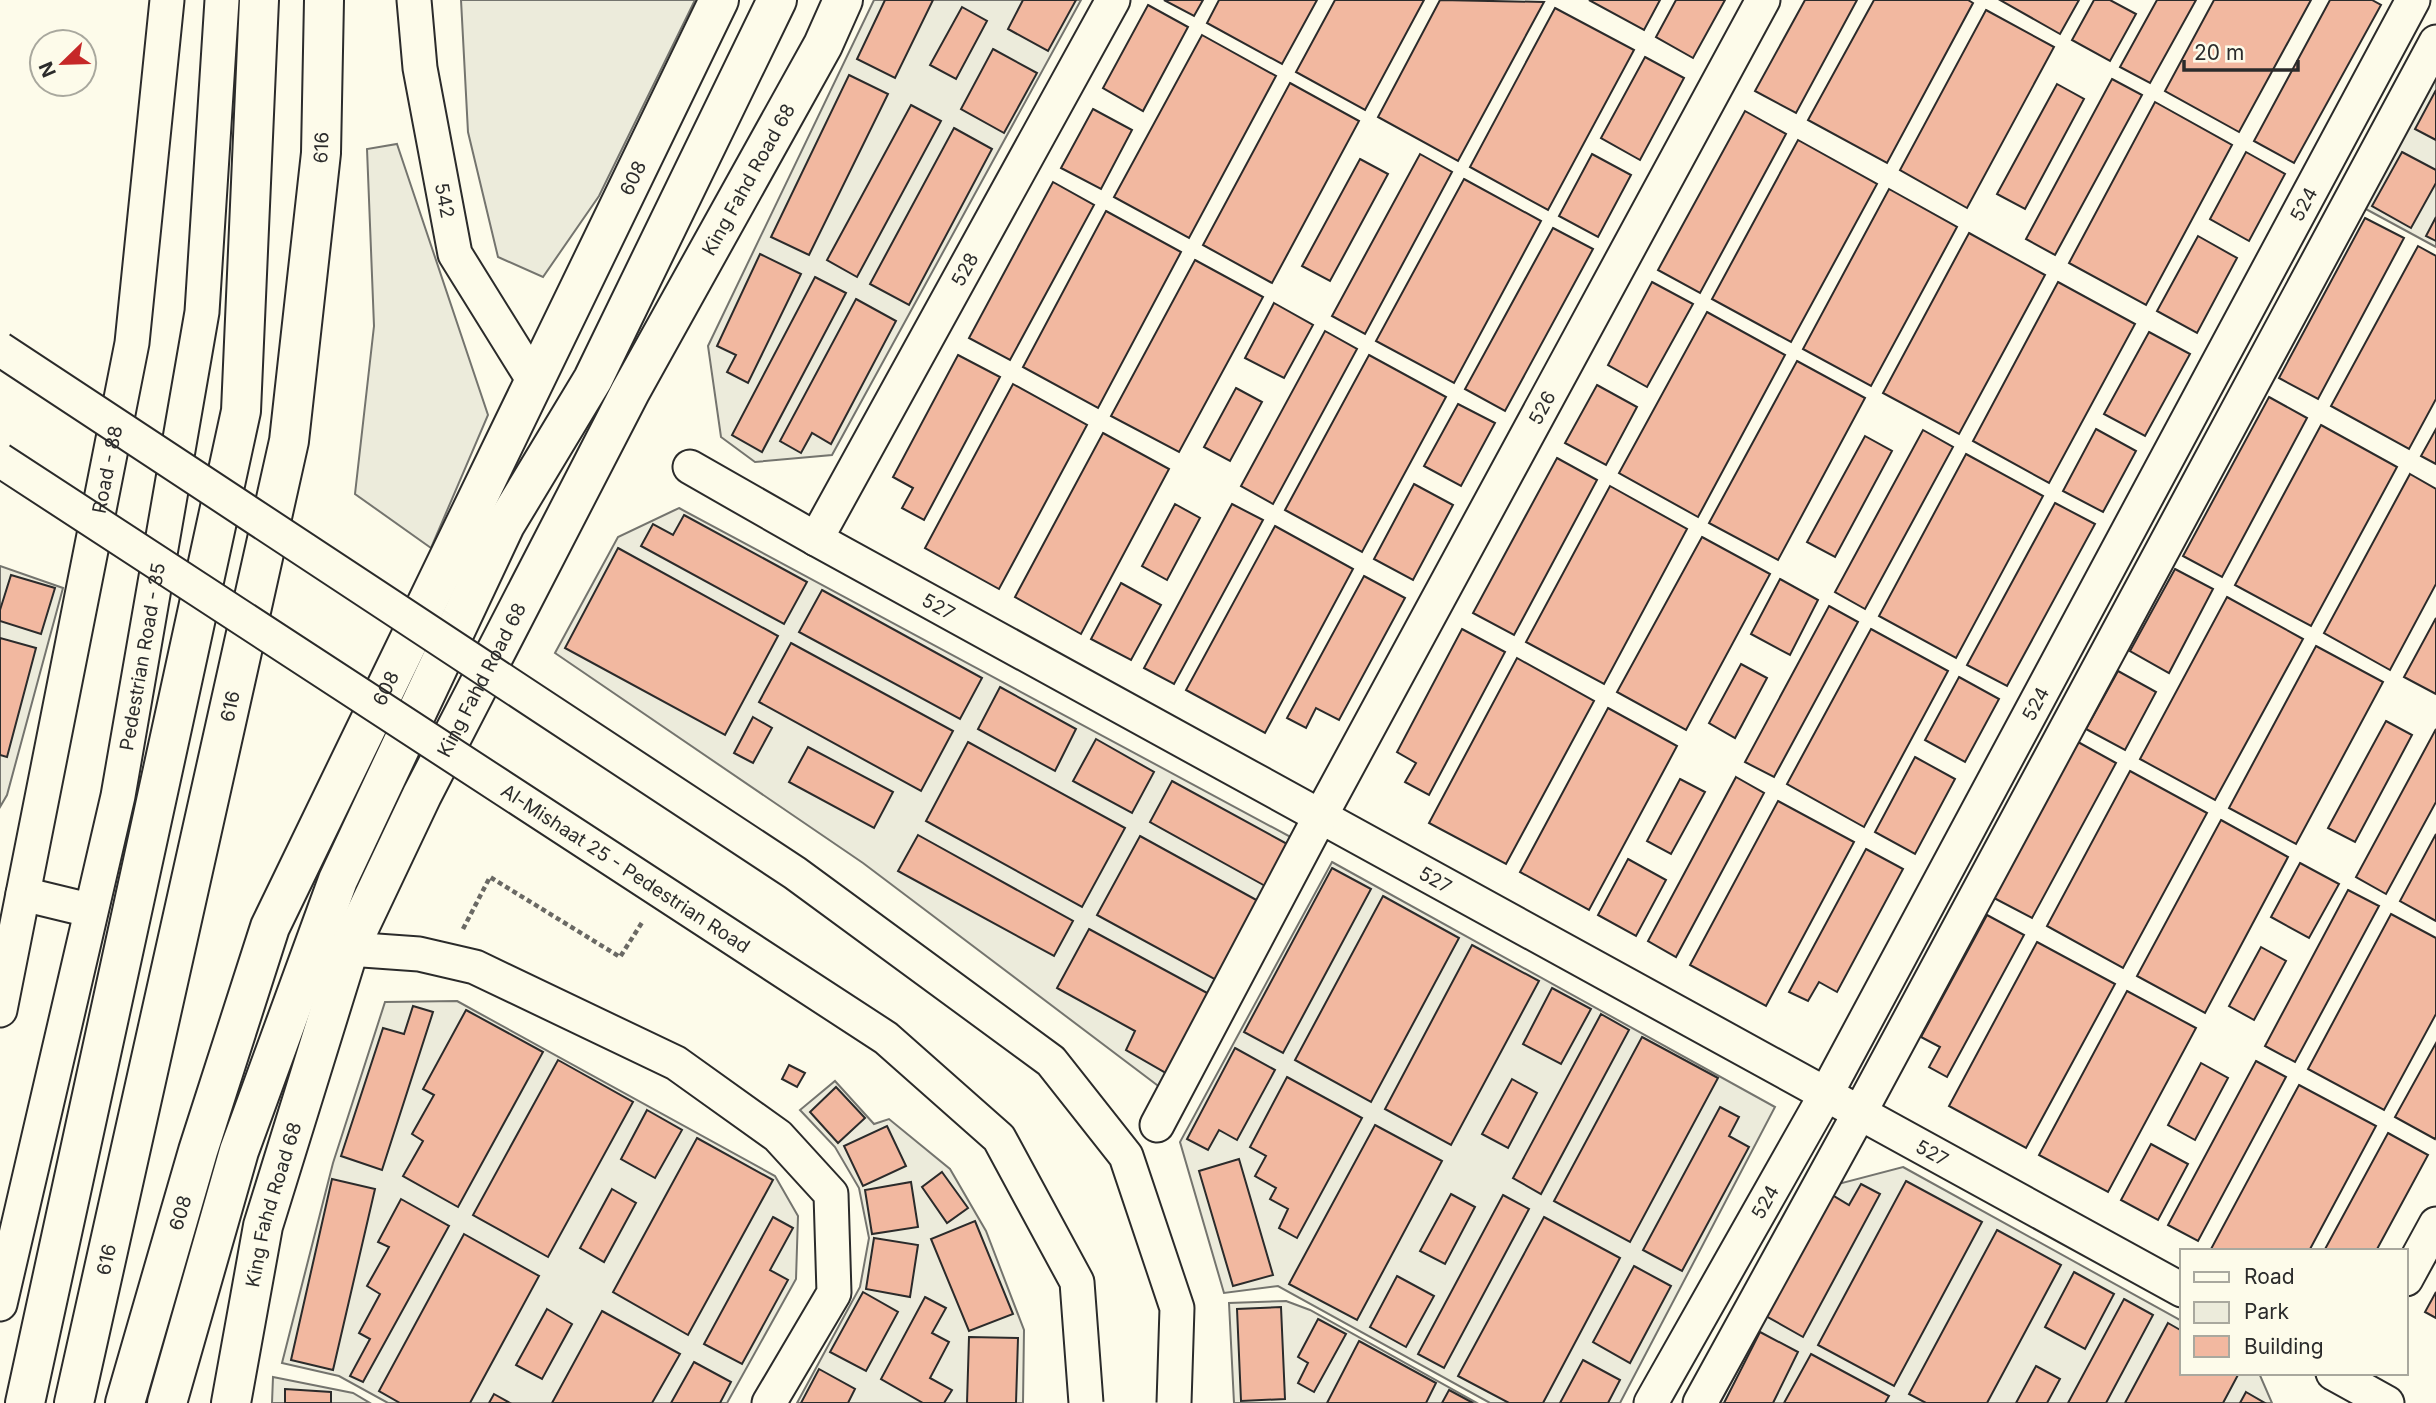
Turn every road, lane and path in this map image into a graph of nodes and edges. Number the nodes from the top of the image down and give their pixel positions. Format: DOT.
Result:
graph roads {
  1 [pos="167,0"];
  2 [pos="222,0"];
  3 [pos="259,0"];
  4 [pos="324,0"];
  5 [pos="414,0"];
  6 [pos="719,0"];
  7 [pos="777,0"];
  8 [pos="843,0"];
  9 [pos="1113,0"];
  10 [pos="1763,0"];
  11 [pos="2413,0"];
  12 [pos="2436,41"];
  13 [pos="0,349"];
  14 [pos="534,381"];
  15 [pos="0,460"];
  16 [pos="690,467"];
  17 [pos="816,540"];
  18 [pos="1321,815"];
  19 [pos="23,894"];
  20 [pos="89,910"];
  21 [pos="0,927"];
  22 [pos="349,948"];
  23 [pos="620,957"];
  24 [pos="447,961"];
  25 [pos="0,1010"];
  26 [pos="1826,1094"];
  27 [pos="1860,1112"];
  28 [pos="1157,1125"];
  29 [pos="2436,1224"];
  30 [pos="2408,1275"];
  31 [pos="2180,1289"];
  32 [pos="0,1304"];
  33 [pos="2345,1383"];
  34 [pos="25,1403"];
  35 [pos="74,1403"];
  36 [pos="125,1403"];
  37 [pos="167,1403"];
  38 [pos="231,1403"];
  39 [pos="769,1403"];
  40 [pos="1086,1403"];
  41 [pos="1174,1403"];
  42 [pos="1650,1403"];
  43 [pos="1700,1403"];
  44 [pos="2387,1403"];
  1 -- 19 [label="street, Road - 88"];
  2 -- 20 [label="street, Pedestrian Road - 35"];
  3 -- 34 [label="main road"];
  4 -- 35 [label="main road, 616"];
  5 -- 14 [label="street, 542"];
  6 -- 14 [label="main road, 608"];
  7 -- 37 [label="main road"];
  8 -- 22 [label="main road, King Fahd Road 68"];
  9 -- 17 [label="street, 528"];
  10 -- 18 [label="street, 526"];
  11 -- 26 [label="street, 524"];
  12 -- 27 [label="street, 524"];
  13 -- 41 [label="street, bridge"];
  14 -- 36 [label="main road, 608"];
  15 -- 40 [label="street, Al-Mishaat 25 - Pedestrian Road, bridge"];
  16 -- 17 [label="street, 527"];
  17 -- 18 [label="street, 527"];
  18 -- 26 [label="street, 527"];
  18 -- 28 [label="street, 526"];
  19 -- 20 [label="street"];
  19 -- 21 [label="street, Road - 88"];
  19 -- 25 [label="street"];
  20 -- 32 [label="street, Pedestrian Road - 35"];
  22 -- 24 [label="street"];
  22 -- 38 [label="main road, King Fahd Road 68"];
  23 -- 24 [label="path"];
  24 -- 39 [label="street"];
  26 -- 27 [label="street, 527"];
  26 -- 42 [label="street, 524"];
  27 -- 31 [label="street, 527"];
  27 -- 43 [label="street, 524"];
  29 -- 30 [label="street"];
  33 -- 44 [label="street"];
}
